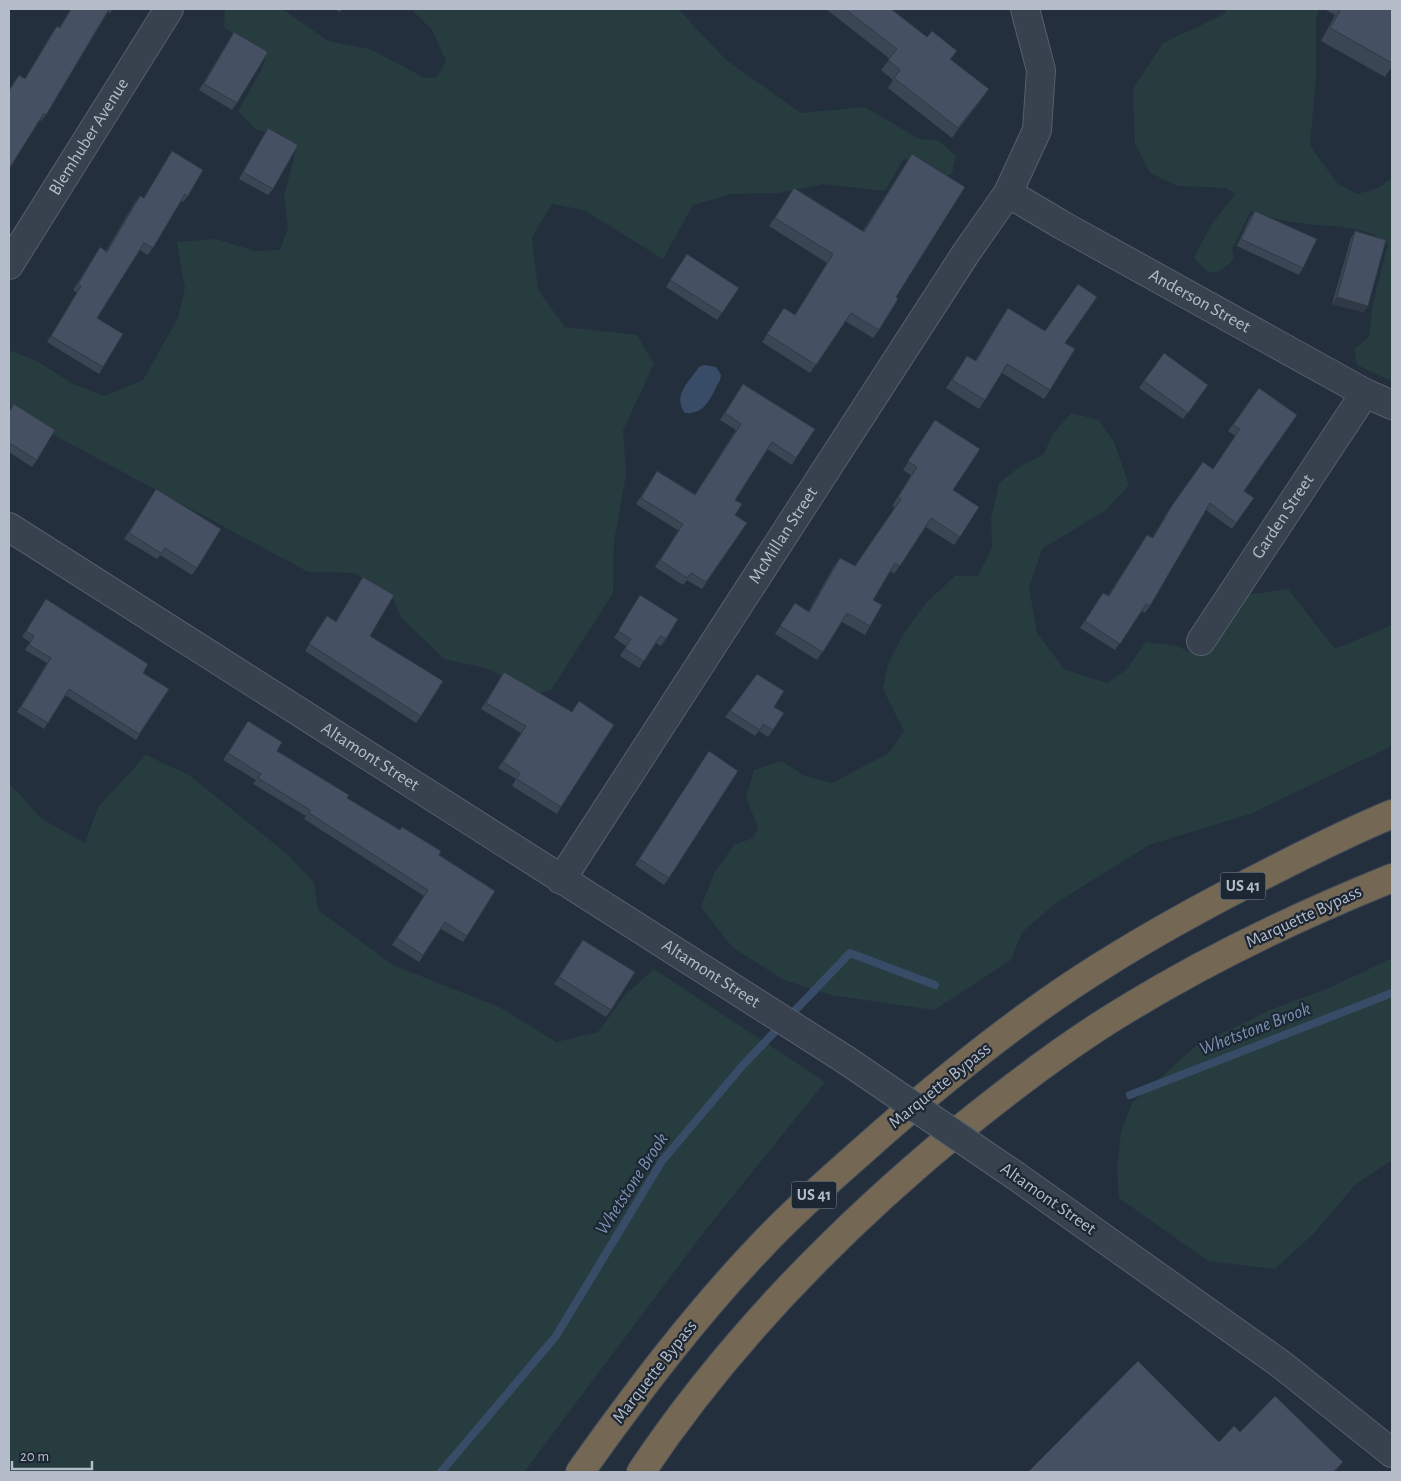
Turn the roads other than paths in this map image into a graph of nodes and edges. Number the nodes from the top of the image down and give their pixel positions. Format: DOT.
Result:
graph roads {
  1 [pos="169,9"];
  2 [pos="1025,9"];
  3 [pos="1008,193"];
  4 [pos="9,265"];
  5 [pos="1365,393"];
  6 [pos="1392,405"];
  7 [pos="9,527"];
  8 [pos="1201,642"];
  9 [pos="1392,814"];
  10 [pos="1392,878"];
  11 [pos="561,880"];
  12 [pos="1392,1453"];
  13 [pos="580,1472"];
  14 [pos="640,1472"];
  1 -- 4 [label="street, Blemhuber Avenue"];
  2 -- 3 [label="street, McMillan Street"];
  3 -- 5 [label="street, Anderson Street"];
  3 -- 11 [label="street, McMillan Street"];
  5 -- 6 [label="street, Anderson Street"];
  5 -- 8 [label="street, Garden Street"];
  7 -- 11 [label="street, Altamont Street"];
  9 -- 13 [label="highway, Marquette Bypass / US 41"];
  10 -- 14 [label="highway, Marquette Bypass / US 41"];
  11 -- 12 [label="street, Altamont Street, bridge"];
}
